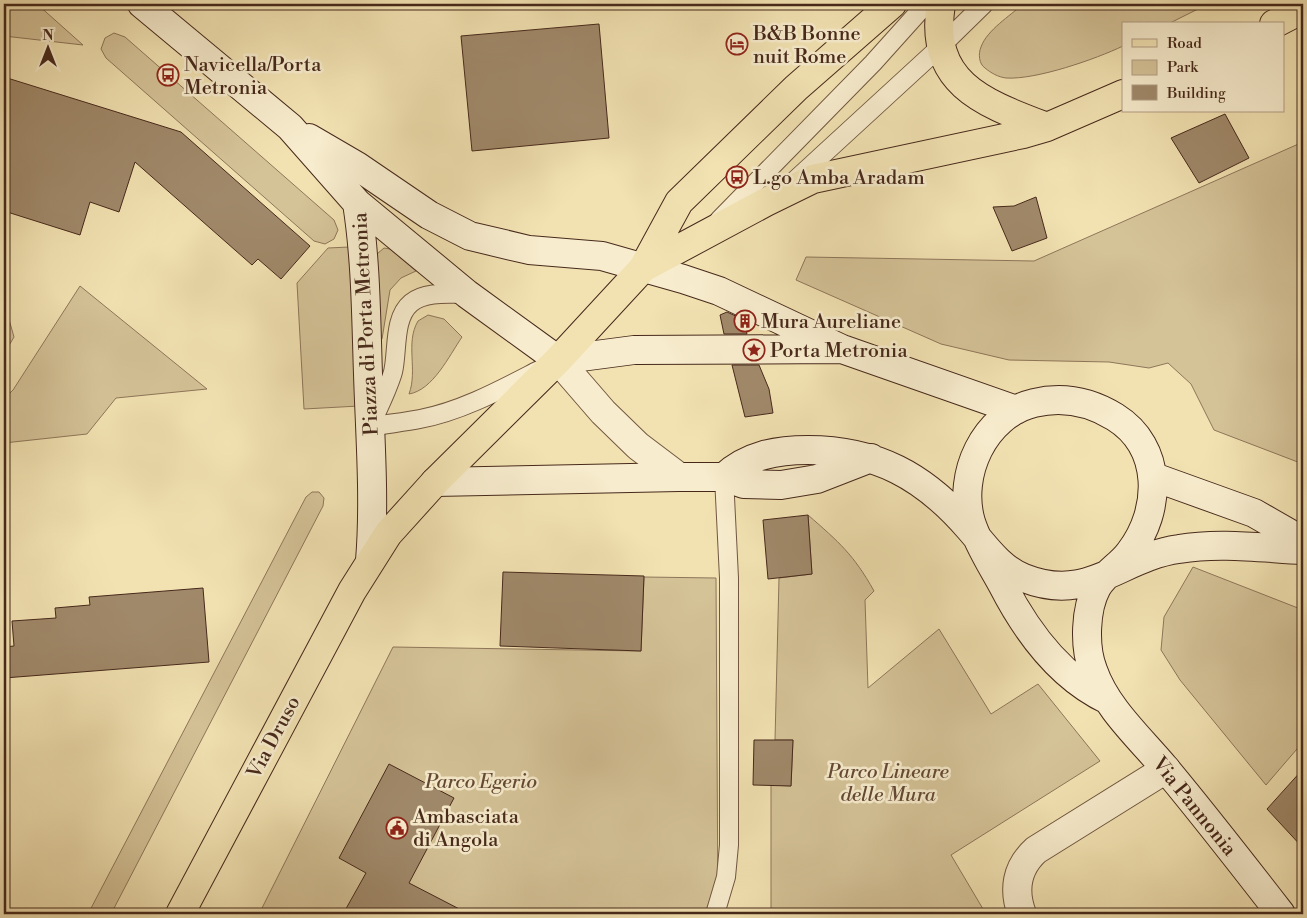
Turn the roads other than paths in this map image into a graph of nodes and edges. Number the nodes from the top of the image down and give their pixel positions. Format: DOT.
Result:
graph roads {
  1 [pos="142,4"];
  2 [pos="892,4"];
  3 [pos="926,4"];
  4 [pos="940,4"];
  5 [pos="984,4"];
  6 [pos="1303,10"];
  7 [pos="1278,22"];
  8 [pos="940,47"];
  9 [pos="1122,94"];
  10 [pos="290,127"];
  11 [pos="1047,127"];
  12 [pos="780,195"];
  13 [pos="357,204"];
  14 [pos="708,234"];
  15 [pos="643,268"];
  16 [pos="467,294"];
  17 [pos="842,349"];
  18 [pos="558,360"];
  19 [pos="1016,410"];
  20 [pos="370,426"];
  21 [pos="871,458"];
  22 [pos="679,477"];
  23 [pos="724,477"];
  24 [pos="1154,477"];
  25 [pos="435,482"];
  26 [pos="977,538"];
  27 [pos="1303,541"];
  28 [pos="1303,550"];
  29 [pos="370,561"];
  30 [pos="1105,576"];
  31 [pos="1108,700"];
  32 [pos="1166,769"];
  33 [pos="180,914"];
  34 [pos="715,914"];
  35 [pos="1022,914"];
  36 [pos="1281,914"];
  1 -- 10 [label="main road"];
  2 -- 15 [label="main road"];
  3 -- 14 [label="lane"];
  4 -- 8 [label="main road"];
  5 -- 8 [label="lane"];
  6 -- 7 [label="main road"];
  8 -- 11 [label="main road"];
  8 -- 12 [label="lane"];
  9 -- 11 [label="main road"];
  10 -- 13 [label="main road"];
  10 -- 15 [label="main road"];
  11 -- 12 [label="main road"];
  12 -- 14 [label="main road"];
  13 -- 16 [label="main road, Piazza di Porta Metronia"];
  13 -- 20 [label="main road, Piazza di Porta Metronia"];
  14 -- 15 [label="main road"];
  15 -- 17 [label="main road"];
  15 -- 18 [label="main road"];
  16 -- 18 [label="main road, Piazza di Porta Metronia"];
  16 -- 20 [label="lane"];
  17 -- 18 [label="main road"];
  17 -- 19 [label="main road"];
  18 -- 20 [label="lane"];
  18 -- 22 [label="main road, Piazza di Porta Metronia"];
  18 -- 25 [label="main road"];
  19 -- 24 [label="main road"];
  19 -- 26 [label="main road"];
  20 -- 29 [label="main road, Piazza di Porta Metronia"];
  21 -- 23 [label="main road"];
  21 -- 23 [label="main road"];
  21 -- 26 [label="main road"];
  22 -- 23 [label="main road"];
  22 -- 25 [label="main road"];
  23 -- 34 [label="lane"];
  24 -- 27 [label="main road"];
  24 -- 30 [label="main road"];
  25 -- 29 [label="main road"];
  26 -- 30 [label="main road"];
  26 -- 31 [label="main road"];
  28 -- 30 [label="main road"];
  29 -- 33 [label="main road, Via Druso"];
  30 -- 31 [label="main road"];
  31 -- 32 [label="main road, Via Pannonia"];
  32 -- 35 [label="main road"];
  32 -- 36 [label="main road, Via Pannonia"];
}
